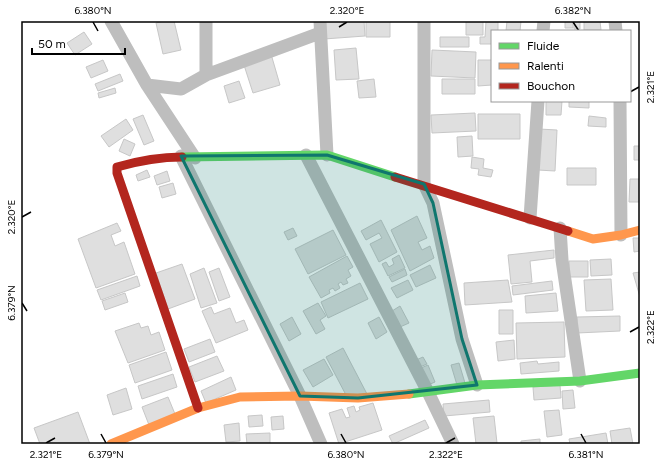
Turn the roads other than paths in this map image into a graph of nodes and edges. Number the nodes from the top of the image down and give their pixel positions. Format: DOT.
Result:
graph roads {
  1 [pos="111,21"];
  2 [pos="206,21"];
  3 [pos="424,21"];
  4 [pos="320,27"];
  5 [pos="206,75"];
  6 [pos="147,86"];
  7 [pos="538,102"];
  8 [pos="620,102"];
  9 [pos="327,154"];
  10 [pos="306,155"];
  11 [pos="181,156"];
  12 [pos="195,158"];
  13 [pos="424,184"];
  14 [pos="530,218"];
  15 [pos="560,228"];
  16 [pos="640,230"];
  17 [pos="621,235"];
  18 [pos="640,373"];
  19 [pos="580,381"];
  20 [pos="477,384"];
  21 [pos="428,392"];
  22 [pos="300,396"];
  23 [pos="198,408"];
  24 [pos="111,444"];
  25 [pos="321,444"];
  26 [pos="453,444"];
  1 -- 6 [label="street"];
  2 -- 5 [label="street"];
  3 -- 13 [label="street"];
  4 -- 5 [label="street"];
  4 -- 9 [label="street"];
  5 -- 6 [label="street"];
  6 -- 12 [label="street"];
  7 -- 14 [label="street"];
  8 -- 17 [label="street"];
  9 -- 10 [label="street"];
  9 -- 13 [label="street"];
  10 -- 12 [label="street"];
  10 -- 21 [label="street"];
  11 -- 12 [label="street"];
  11 -- 22 [label="street"];
  11 -- 23 [label="street"];
  13 -- 14 [label="street"];
  13 -- 20 [label="street"];
  14 -- 15 [label="street"];
  15 -- 17 [label="street"];
  15 -- 19 [label="street"];
  16 -- 17 [label="street"];
  18 -- 19 [label="street"];
  19 -- 20 [label="street"];
  20 -- 21 [label="street"];
  21 -- 22 [label="street"];
  21 -- 26 [label="street"];
  22 -- 23 [label="street"];
  22 -- 25 [label="street"];
  23 -- 24 [label="street"];
}
